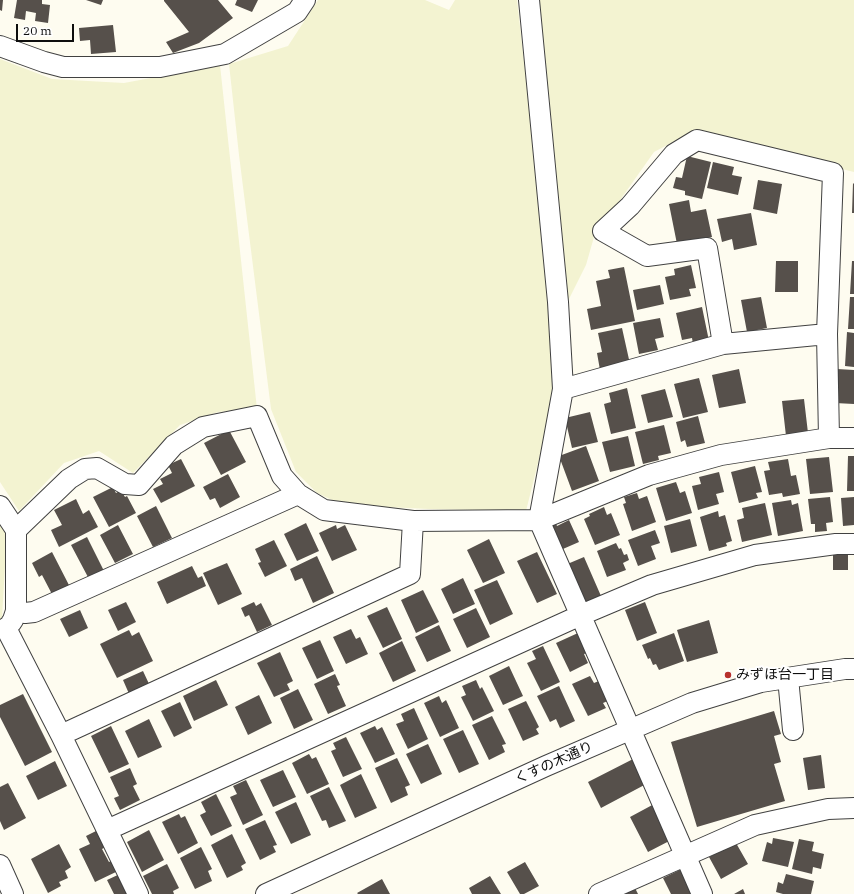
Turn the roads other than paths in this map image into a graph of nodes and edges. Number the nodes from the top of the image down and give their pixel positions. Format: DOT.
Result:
graph roads {
  1 [pos="305,0"];
  2 [pos="529,0"];
  3 [pos="0,46"];
  4 [pos="827,334"];
  5 [pos="723,344"];
  6 [pos="563,389"];
  7 [pos="829,438"];
  8 [pos="854,438"];
  9 [pos="298,494"];
  10 [pos="0,506"];
  11 [pos="539,520"];
  12 [pos="413,521"];
  13 [pos="16,530"];
  14 [pos="854,544"];
  15 [pos="581,615"];
  16 [pos="7,624"];
  17 [pos="854,669"];
  18 [pos="788,678"];
  19 [pos="631,730"];
  20 [pos="793,730"];
  21 [pos="61,735"];
  22 [pos="854,808"];
  23 [pos="107,830"];
  24 [pos="685,856"];
  25 [pos="0,866"];
  26 [pos="13,894"];
  27 [pos="138,894"];
  28 [pos="266,894"];
  29 [pos="599,894"];
  30 [pos="702,894"];
  1 -- 3 [label="street"];
  2 -- 6 [label="street"];
  4 -- 5 [label="street"];
  4 -- 5 [label="street"];
  4 -- 7 [label="street"];
  5 -- 6 [label="street"];
  6 -- 11 [label="street"];
  7 -- 8 [label="street"];
  7 -- 11 [label="street"];
  9 -- 12 [label="street"];
  9 -- 13 [label="street"];
  9 -- 16 [label="street"];
  10 -- 13 [label="street"];
  11 -- 12 [label="street"];
  11 -- 15 [label="street"];
  12 -- 21 [label="street"];
  13 -- 16 [label="street"];
  14 -- 15 [label="street"];
  15 -- 19 [label="street"];
  15 -- 23 [label="street"];
  16 -- 21 [label="street"];
  17 -- 18 [label="street, くすの木通り"];
  18 -- 19 [label="street, くすの木通り"];
  18 -- 20 [label="street"];
  19 -- 24 [label="street"];
  19 -- 28 [label="street, くすの木通り"];
  21 -- 23 [label="street"];
  22 -- 24 [label="street"];
  23 -- 27 [label="street"];
  24 -- 29 [label="street"];
  24 -- 30 [label="street"];
  25 -- 26 [label="street"];
}
